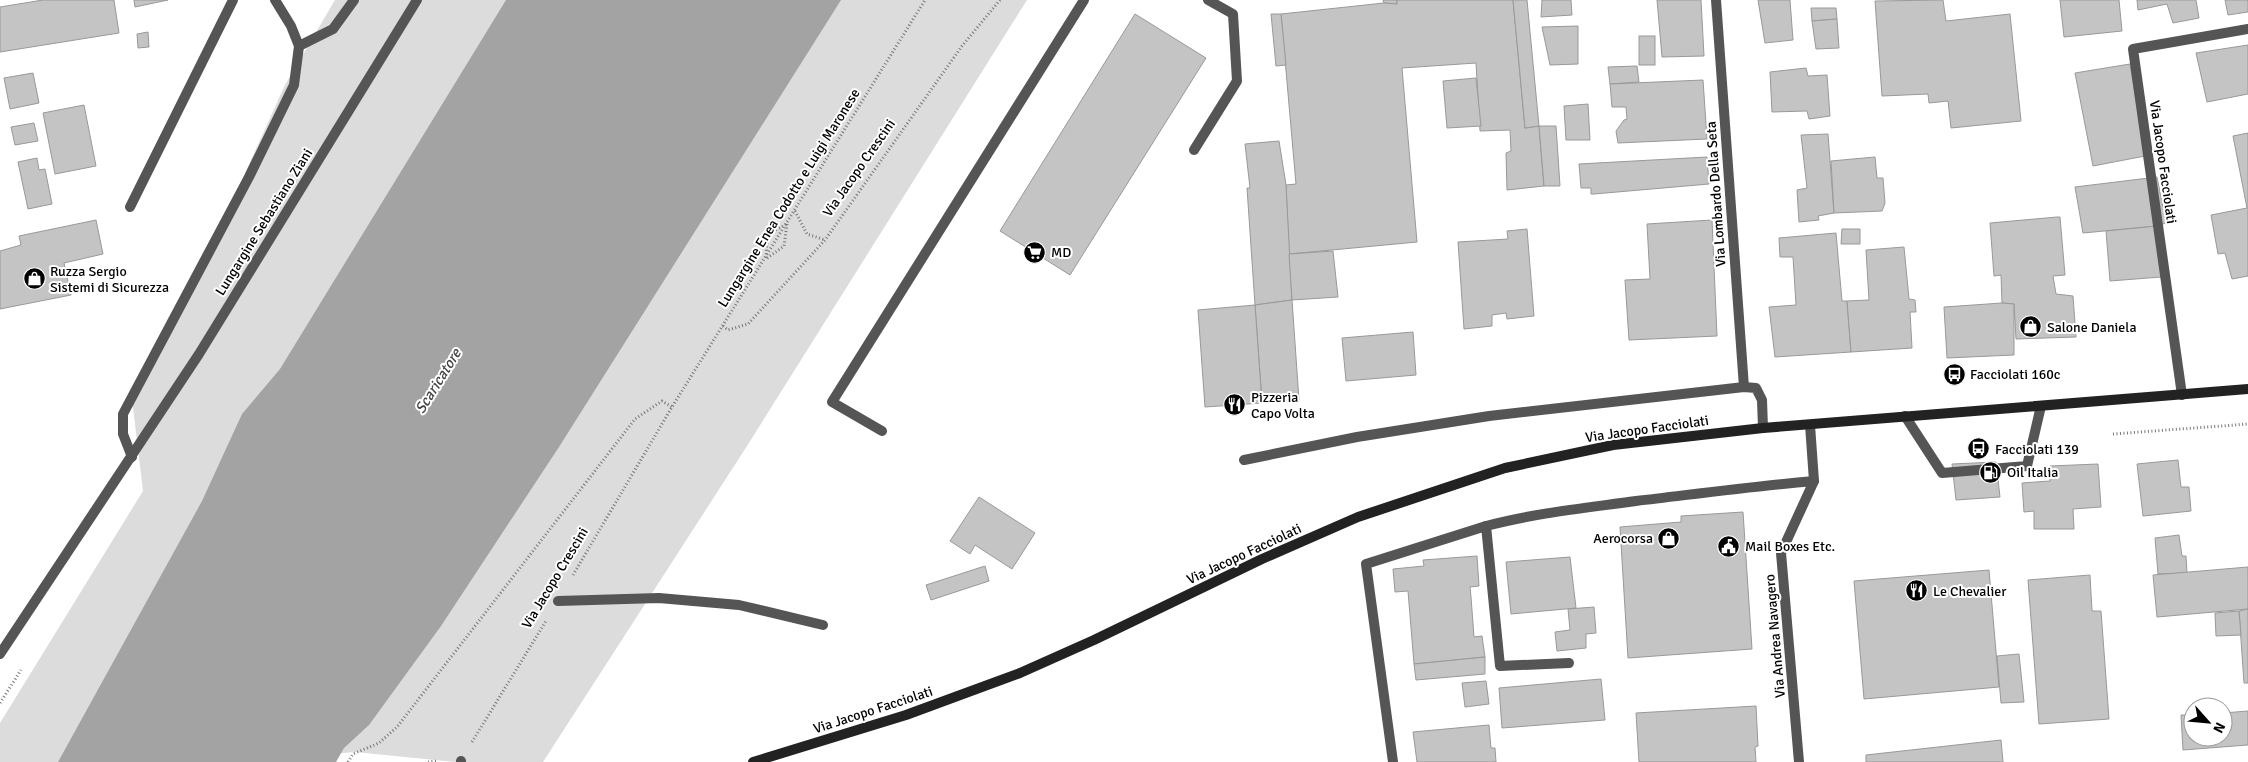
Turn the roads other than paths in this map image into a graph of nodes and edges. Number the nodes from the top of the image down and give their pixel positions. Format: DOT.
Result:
graph roads {
  1 [pos="233,0"];
  2 [pos="275,0"];
  3 [pos="354,0"];
  4 [pos="417,0"];
  5 [pos="1084,0"];
  6 [pos="1208,0"];
  7 [pos="1716,0"];
  8 [pos="2248,29"];
  9 [pos="299,46"];
  10 [pos="1194,150"];
  11 [pos="130,207"];
  12 [pos="1744,387"];
  13 [pos="2248,389"];
  14 [pos="2182,395"];
  15 [pos="2041,406"];
  16 [pos="1904,416"];
  17 [pos="1810,425"];
  18 [pos="1763,428"];
  19 [pos="882,431"];
  20 [pos="132,456"];
  21 [pos="1244,460"];
  22 [pos="1814,481"];
  23 [pos="1486,526"];
  24 [pos="558,601"];
  25 [pos="823,624"];
  26 [pos="0,654"];
  27 [pos="1569,663"];
  28 [pos="753,762"];
  29 [pos="1393,762"];
  30 [pos="1799,762"];
  1 -- 11 [label="street"];
  2 -- 9 [label="street"];
  3 -- 9 [label="street"];
  4 -- 20 [label="street, Lungargine Sebastiano Ziani"];
  5 -- 19 [label="street"];
  6 -- 10 [label="street"];
  7 -- 12 [label="street, Via Lombardo Della Seta"];
  8 -- 14 [label="street, Via Jacopo Facciolati"];
  9 -- 20 [label="street"];
  12 -- 18 [label="street"];
  12 -- 21 [label="street"];
  13 -- 14 [label="main road, Via Jacopo Facciolati"];
  14 -- 15 [label="main road, Via Jacopo Facciolati"];
  15 -- 16 [label="main road, Via Jacopo Facciolati"];
  15 -- 16 [label="street"];
  16 -- 17 [label="main road, Via Jacopo Facciolati"];
  17 -- 18 [label="main road, Via Jacopo Facciolati"];
  17 -- 22 [label="street, Via Andrea Navagero"];
  18 -- 28 [label="main road, Via Jacopo Facciolati"];
  20 -- 26 [label="street, Lungargine Sebastiano Ziani"];
  22 -- 23 [label="street"];
  22 -- 30 [label="street, Via Andrea Navagero"];
  23 -- 27 [label="street"];
  23 -- 29 [label="street"];
  24 -- 25 [label="street"];
}
